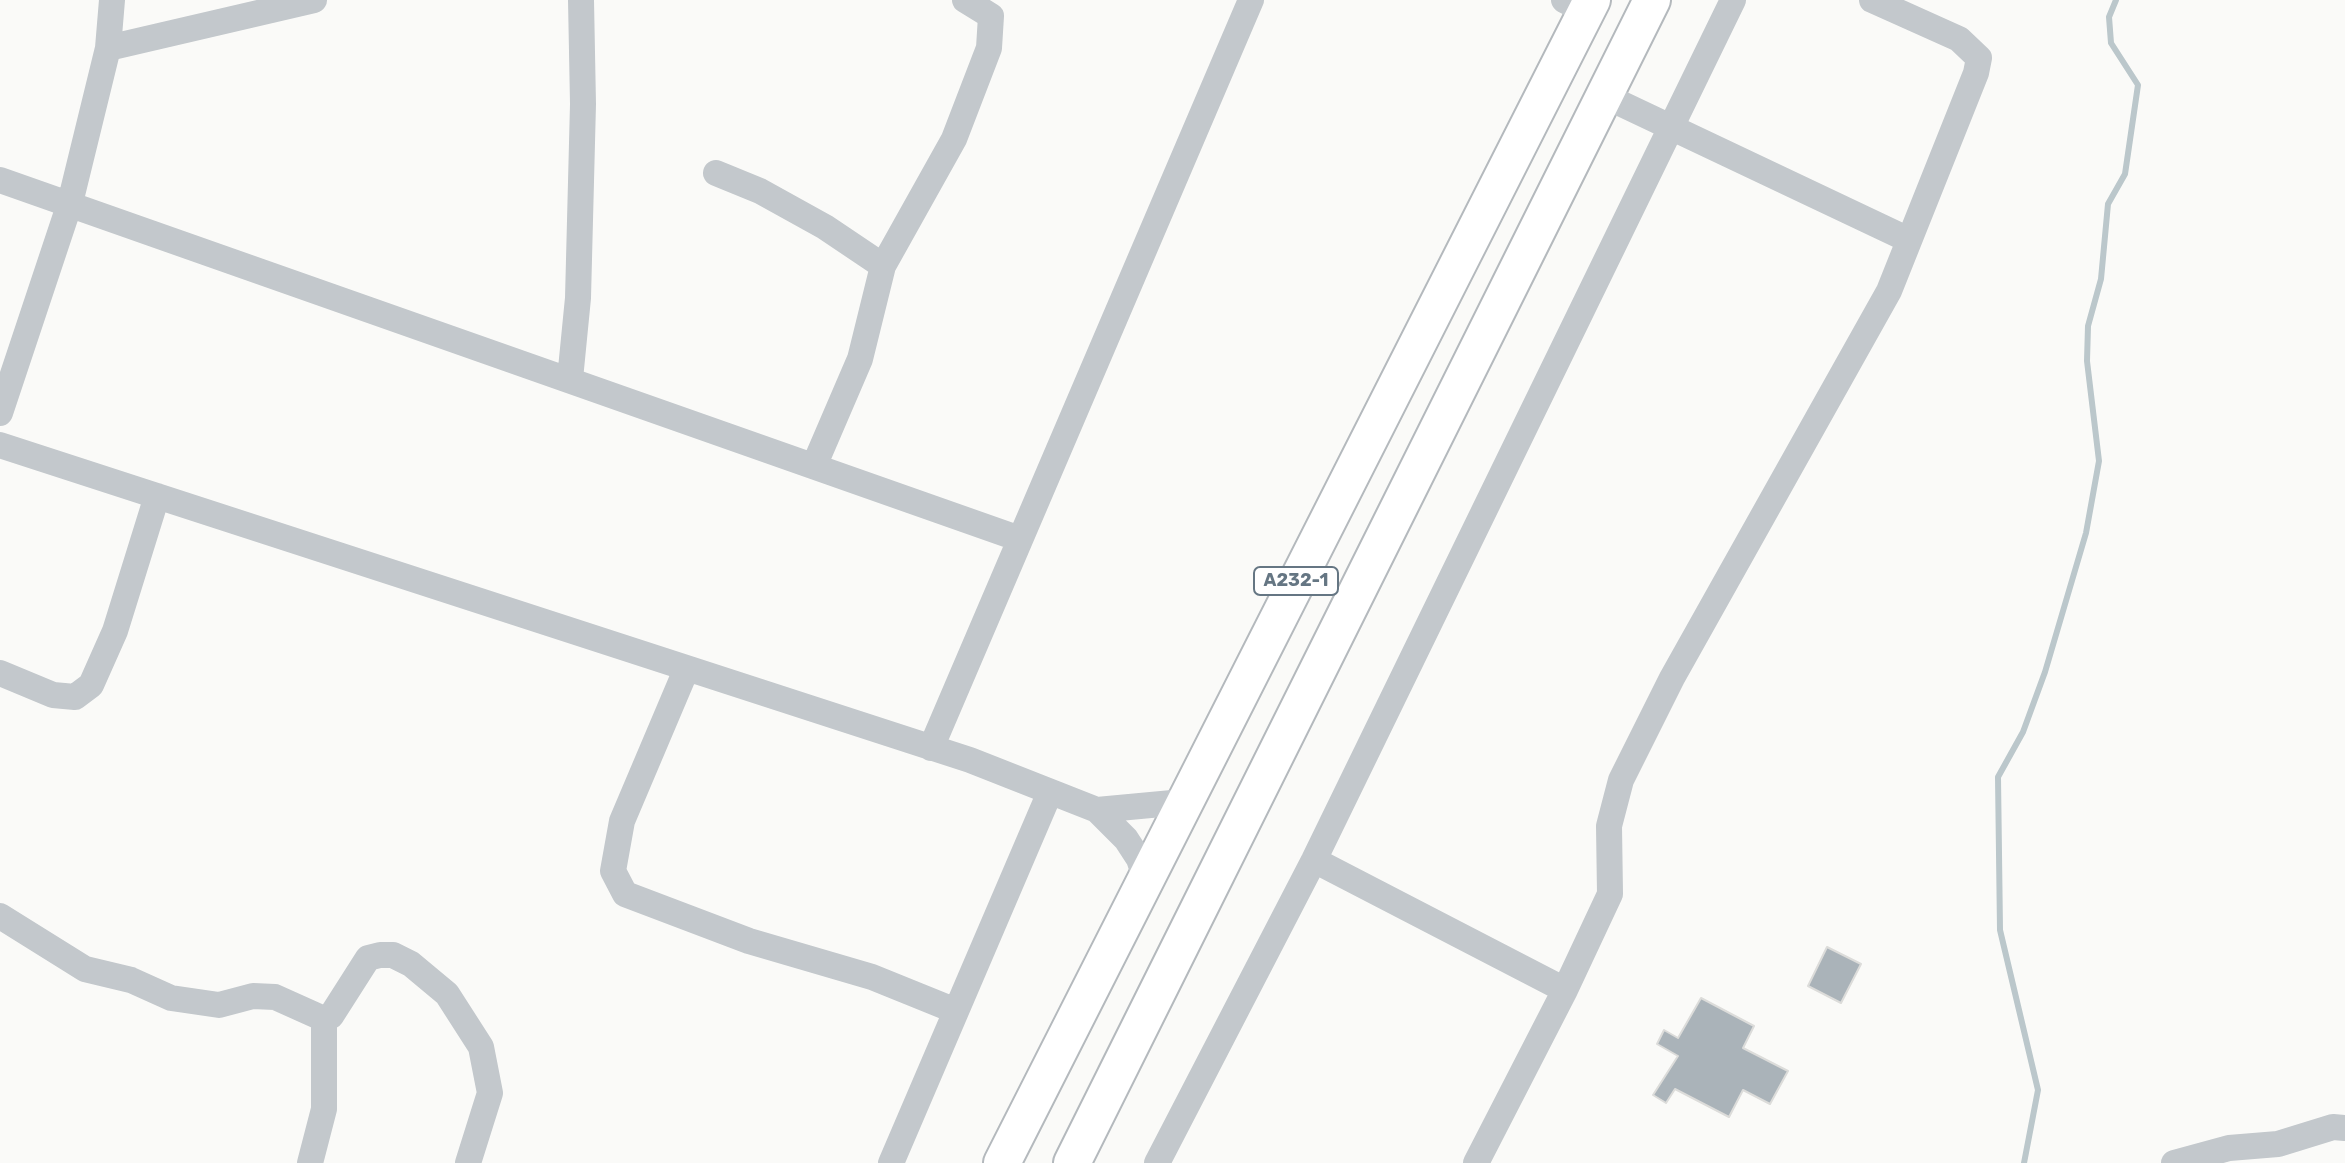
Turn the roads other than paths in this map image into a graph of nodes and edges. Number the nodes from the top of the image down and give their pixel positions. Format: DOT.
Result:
graph roads {
  1 [pos="112,0"];
  2 [pos="314,0"];
  3 [pos="581,0"];
  4 [pos="965,0"];
  5 [pos="1251,0"];
  6 [pos="1652,0"];
  7 [pos="1733,0"];
  8 [pos="1872,0"];
  9 [pos="1581,4"];
  10 [pos="108,48"];
  11 [pos="1605,96"];
  12 [pos="1673,128"];
  13 [pos="716,173"];
  14 [pos="0,180"];
  15 [pos="70,203"];
  16 [pos="1909,240"];
  17 [pos="883,266"];
  18 [pos="570,379"];
  19 [pos="0,413"];
  20 [pos="0,445"];
  21 [pos="814,466"];
  22 [pos="157,496"];
  23 [pos="1020,539"];
  24 [pos="686,670"];
  25 [pos="0,673"];
  26 [pos="931,748"];
  27 [pos="1050,792"];
  28 [pos="1183,802"];
  29 [pos="1097,810"];
  30 [pos="1314,860"];
  31 [pos="1145,877"];
  32 [pos="0,916"];
  33 [pos="1565,990"];
  34 [pos="956,1011"];
  35 [pos="324,1019"];
  36 [pos="2345,1128"];
  37 [pos="310,1163"];
  38 [pos="468,1163"];
  39 [pos="891,1163"];
  40 [pos="1002,1163"];
  41 [pos="1072,1163"];
  42 [pos="1157,1163"];
  43 [pos="1476,1163"];
  44 [pos="2174,1163"];
  1 -- 10 [label="street"];
  2 -- 10 [label="street"];
  3 -- 18 [label="street"];
  4 -- 17 [label="street"];
  5 -- 23 [label="street"];
  6 -- 11 [label="highway, A232-1"];
  7 -- 12 [label="street"];
  8 -- 16 [label="street"];
  9 -- 28 [label="highway, A232-1"];
  10 -- 15 [label="street"];
  11 -- 12 [label="street"];
  11 -- 41 [label="highway, A232-1"];
  12 -- 16 [label="street"];
  12 -- 30 [label="street"];
  13 -- 17 [label="street"];
  14 -- 15 [label="street"];
  15 -- 18 [label="street"];
  15 -- 19 [label="street"];
  16 -- 33 [label="street"];
  17 -- 21 [label="street"];
  18 -- 21 [label="street"];
  20 -- 22 [label="street"];
  21 -- 23 [label="street"];
  22 -- 24 [label="street"];
  22 -- 25 [label="street"];
  23 -- 26 [label="street"];
  24 -- 26 [label="street"];
  24 -- 34 [label="street"];
  26 -- 27 [label="street"];
  27 -- 29 [label="street"];
  27 -- 34 [label="street"];
  28 -- 29 [label="street"];
  28 -- 31 [label="highway, A232-1"];
  29 -- 31 [label="street"];
  30 -- 33 [label="street"];
  30 -- 42 [label="street"];
  31 -- 40 [label="highway, A232-1"];
  32 -- 35 [label="street"];
  33 -- 43 [label="street"];
  34 -- 39 [label="street"];
  35 -- 37 [label="street"];
  35 -- 38 [label="street"];
  36 -- 44 [label="street"];
}
